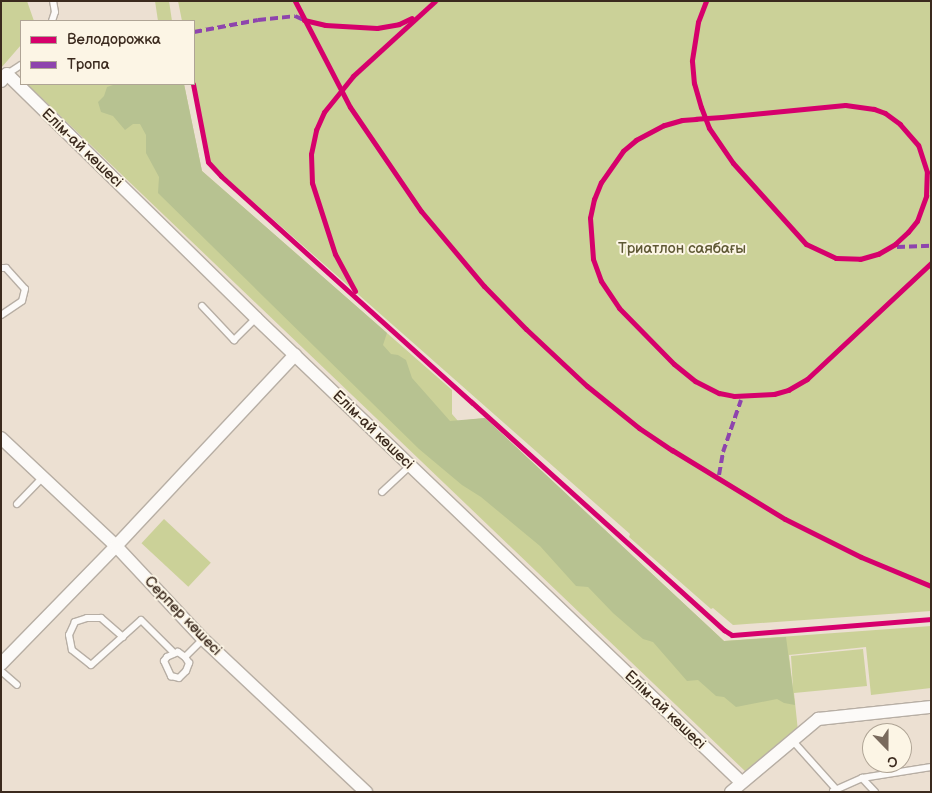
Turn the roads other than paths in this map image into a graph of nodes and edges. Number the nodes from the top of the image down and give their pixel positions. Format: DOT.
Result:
graph roads {
  1 [pos="53,1"];
  2 [pos="52,20"];
  3 [pos="20,66"];
  4 [pos="4,78"];
  5 [pos="1,268"];
  6 [pos="202,306"];
  7 [pos="1,315"];
  8 [pos="256,318"];
  9 [pos="295,355"];
  10 [pos="1,438"];
  11 [pos="410,466"];
  12 [pos="43,477"];
  13 [pos="382,492"];
  14 [pos="17,504"];
  15 [pos="116,546"];
  16 [pos="123,636"];
  17 [pos="203,639"];
  18 [pos="174,652"];
  19 [pos="185,657"];
  20 [pos="1,664"];
  21 [pos="1,672"];
  22 [pos="17,686"];
  23 [pos="931,707"];
  24 [pos="792,740"];
  25 [pos="931,767"];
  26 [pos="862,778"];
  27 [pos="741,782"];
  28 [pos="833,790"];
  29 [pos="366,792"];
  30 [pos="731,792"];
  31 [pos="875,792"];
  1 -- 2 [label="lane"];
  3 -- 4 [label="lane"];
  4 -- 8 [label="street, Елім-ай көшесі"];
  5 -- 7 [label="lane"];
  6 -- 8 [label="lane"];
  8 -- 9 [label="street, Елім-ай көшесі"];
  9 -- 11 [label="street, Елім-ай көшесі"];
  9 -- 15 [label="street"];
  10 -- 12 [label="street, Серпер көшесі"];
  11 -- 13 [label="lane"];
  11 -- 27 [label="street, Елім-ай көшесі"];
  12 -- 14 [label="lane"];
  12 -- 15 [label="street, Серпер көшесі"];
  15 -- 17 [label="street, Серпер көшесі"];
  15 -- 20 [label="street"];
  16 -- 16 [label="lane"];
  16 -- 18 [label="lane"];
  17 -- 19 [label="lane"];
  17 -- 29 [label="street, Серпер көшесі"];
  18 -- 19 [label="lane"];
  18 -- 19 [label="lane"];
  21 -- 22 [label="lane"];
  23 -- 24 [label="street"];
  24 -- 27 [label="street"];
  24 -- 28 [label="lane"];
  25 -- 26 [label="lane"];
  26 -- 28 [label="lane"];
  26 -- 31 [label="lane"];
  27 -- 30 [label="street"];
}
